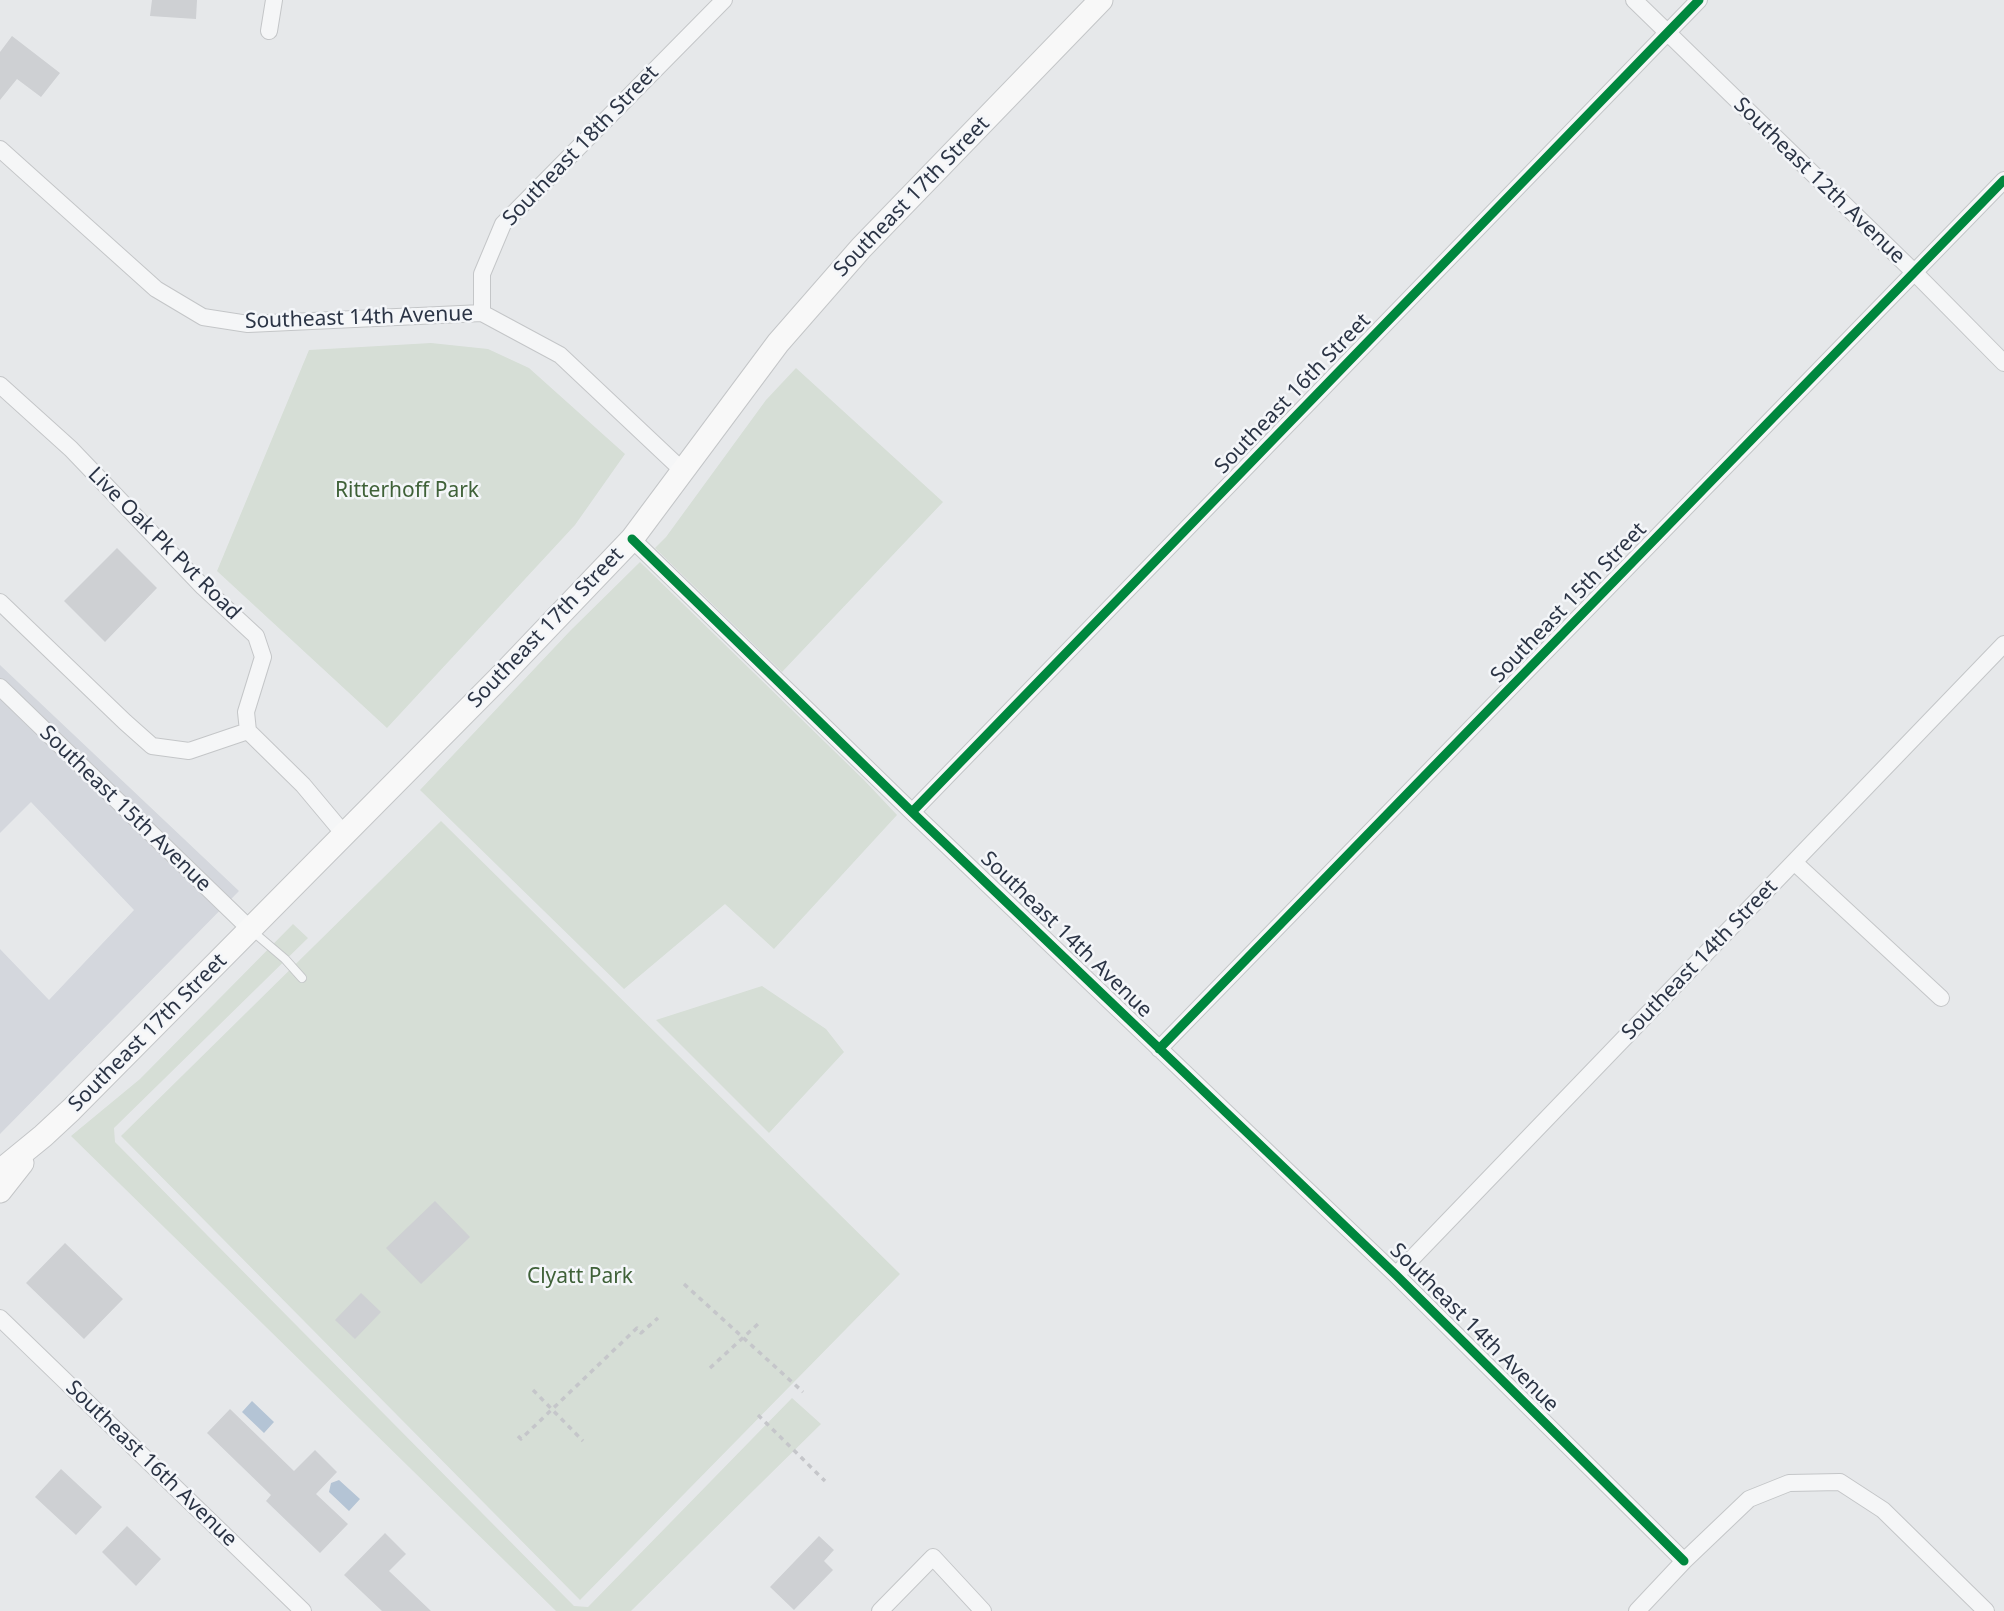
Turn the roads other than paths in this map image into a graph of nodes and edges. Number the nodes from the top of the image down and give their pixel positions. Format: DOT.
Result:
graph roads {
  1 [pos="274,0"];
  2 [pos="724,0"];
  3 [pos="1101,0"];
  4 [pos="1634,0"];
  5 [pos="1699,0"];
  6 [pos="269,31"];
  7 [pos="1668,33"];
  8 [pos="0,149"];
  9 [pos="2004,180"];
  10 [pos="1915,273"];
  11 [pos="482,313"];
  12 [pos="2004,362"];
  13 [pos="0,385"];
  14 [pos="682,470"];
  15 [pos="632,539"];
  16 [pos="0,602"];
  17 [pos="2004,644"];
  18 [pos="0,687"];
  19 [pos="248,732"];
  20 [pos="912,812"];
  21 [pos="344,834"];
  22 [pos="1794,862"];
  23 [pos="251,930"];
  24 [pos="302,978"];
  25 [pos="1941,998"];
  26 [pos="1159,1049"];
  27 [pos="43,1136"];
  28 [pos="0,1171"];
  29 [pos="0,1191"];
  30 [pos="1396,1275"];
  31 [pos="0,1318"];
  32 [pos="1684,1562"];
  33 [pos="303,1611"];
  34 [pos="880,1611"];
  35 [pos="983,1611"];
  36 [pos="1637,1611"];
  37 [pos="1986,1611"];
  1 -- 6 [label="street"];
  2 -- 11 [label="street, Southeast 18th Street"];
  3 -- 14 [label="main road, Southeast 17th Street"];
  4 -- 7 [label="street, Southeast 12th Avenue"];
  5 -- 7 [label="street, Southeast 16th Street"];
  7 -- 10 [label="street, Southeast 12th Avenue"];
  7 -- 20 [label="street, Southeast 16th Street"];
  8 -- 11 [label="street, Southeast 14th Avenue"];
  9 -- 10 [label="street, Southeast 15th Street"];
  10 -- 12 [label="street, Southeast 12th Avenue"];
  10 -- 26 [label="street, Southeast 15th Street"];
  11 -- 14 [label="street, Southeast 14th Avenue"];
  13 -- 19 [label="street, Live Oak Pk Pvt Road"];
  14 -- 15 [label="main road, Southeast 17th Street"];
  15 -- 20 [label="street, Southeast 14th Avenue"];
  15 -- 21 [label="main road, Southeast 17th Street"];
  16 -- 19 [label="street"];
  17 -- 22 [label="street, Southeast 14th Street"];
  18 -- 23 [label="street, Southeast 15th Avenue"];
  19 -- 21 [label="street"];
  20 -- 26 [label="street, Southeast 14th Avenue"];
  21 -- 23 [label="main road, Southeast 17th Street"];
  22 -- 25 [label="street"];
  22 -- 30 [label="street, Southeast 14th Street"];
  23 -- 24 [label="lane"];
  23 -- 27 [label="main road, Southeast 17th Street"];
  26 -- 30 [label="street, Southeast 14th Avenue"];
  27 -- 28 [label="main road, Southeast 17th Street"];
  27 -- 29 [label="main road, Southeast 17th Street"];
  30 -- 32 [label="street, Southeast 14th Avenue"];
  31 -- 33 [label="street, Southeast 16th Avenue"];
  32 -- 36 [label="street"];
  32 -- 37 [label="street"];
  34 -- 35 [label="street"];
}
